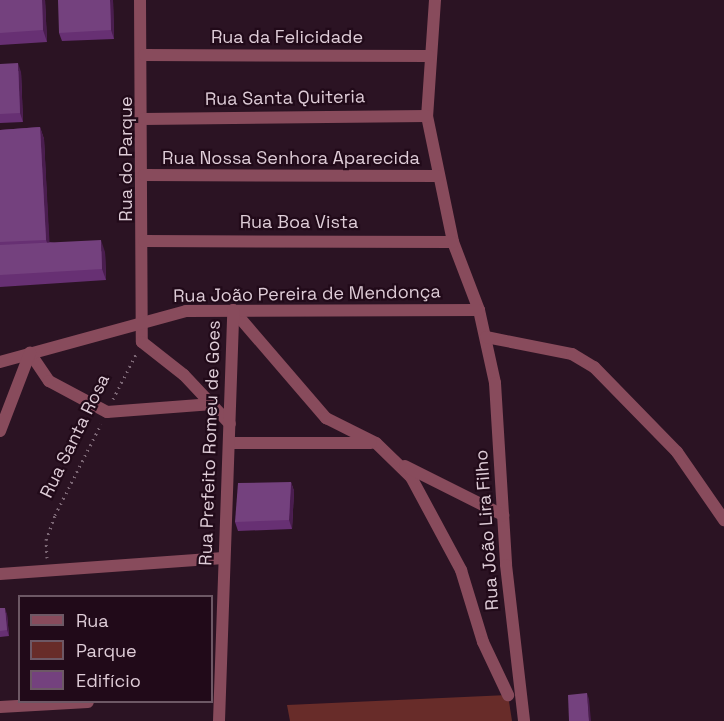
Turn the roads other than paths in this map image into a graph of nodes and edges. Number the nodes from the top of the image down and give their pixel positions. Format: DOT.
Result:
graph roads {
  1 [pos="140,0"];
  2 [pos="435,0"];
  3 [pos="144,55"];
  4 [pos="429,56"];
  5 [pos="427,116"];
  6 [pos="143,119"];
  7 [pos="144,175"];
  8 [pos="438,176"];
  9 [pos="144,242"];
  10 [pos="453,242"];
  11 [pos="233,310"];
  12 [pos="478,310"];
  13 [pos="143,319"];
  14 [pos="486,337"];
  15 [pos="30,353"];
  16 [pos="0,362"];
  17 [pos="213,404"];
  18 [pos="230,423"];
  19 [pos="0,431"];
  20 [pos="229,442"];
  21 [pos="376,444"];
  22 [pos="393,460"];
  23 [pos="503,515"];
  24 [pos="724,520"];
  25 [pos="223,558"];
  26 [pos="0,574"];
  27 [pos="215,692"];
  28 [pos="508,695"];
  29 [pos="70,703"];
  30 [pos="0,707"];
  31 [pos="219,721"];
  32 [pos="524,721"];
  1 -- 3 [label="street, Rua do Parque"];
  2 -- 4 [label="street, Rua João Lira Filho"];
  3 -- 4 [label="street, Rua da Felicidade"];
  3 -- 6 [label="street, Rua do Parque"];
  4 -- 5 [label="street, Rua João Lira Filho"];
  5 -- 6 [label="street, Rua Santa Quiteria"];
  5 -- 8 [label="street, Rua João Lira Filho"];
  6 -- 7 [label="street, Rua do Parque"];
  7 -- 8 [label="street, Rua Nossa Senhora Aparecida"];
  7 -- 9 [label="street, Rua do Parque"];
  8 -- 10 [label="street, Rua João Lira Filho"];
  9 -- 10 [label="street, Rua Boa Vista"];
  9 -- 13 [label="street, Rua do Parque"];
  10 -- 12 [label="street, Rua João Lira Filho"];
  11 -- 12 [label="street, Rua João Pereira de Mendonça"];
  11 -- 13 [label="street, Rua João Pereira de Mendonça"];
  11 -- 18 [label="street, Rua Prefeito Romeu de Goes"];
  11 -- 21 [label="street"];
  12 -- 14 [label="street, Rua João Lira Filho"];
  13 -- 15 [label="street, Rua João Pereira de Mendonça"];
  13 -- 17 [label="street"];
  14 -- 23 [label="street, Rua João Lira Filho"];
  14 -- 24 [label="street"];
  15 -- 16 [label="street, Rua João Pereira de Mendonça"];
  15 -- 17 [label="street"];
  15 -- 19 [label="street"];
  17 -- 18 [label="street"];
  18 -- 20 [label="street, Rua Prefeito Romeu de Goes"];
  20 -- 21 [label="street"];
  20 -- 25 [label="street, Rua Prefeito Romeu de Goes"];
  21 -- 22 [label="street"];
  22 -- 23 [label="street"];
  22 -- 28 [label="street"];
  23 -- 32 [label="street, Rua João Lira Filho"];
  25 -- 26 [label="street"];
  25 -- 27 [label="street, Rua Prefeito Romeu de Goes"];
  27 -- 31 [label="street, Rua Prefeito Romeu de Goes"];
  29 -- 30 [label="street"];
}
